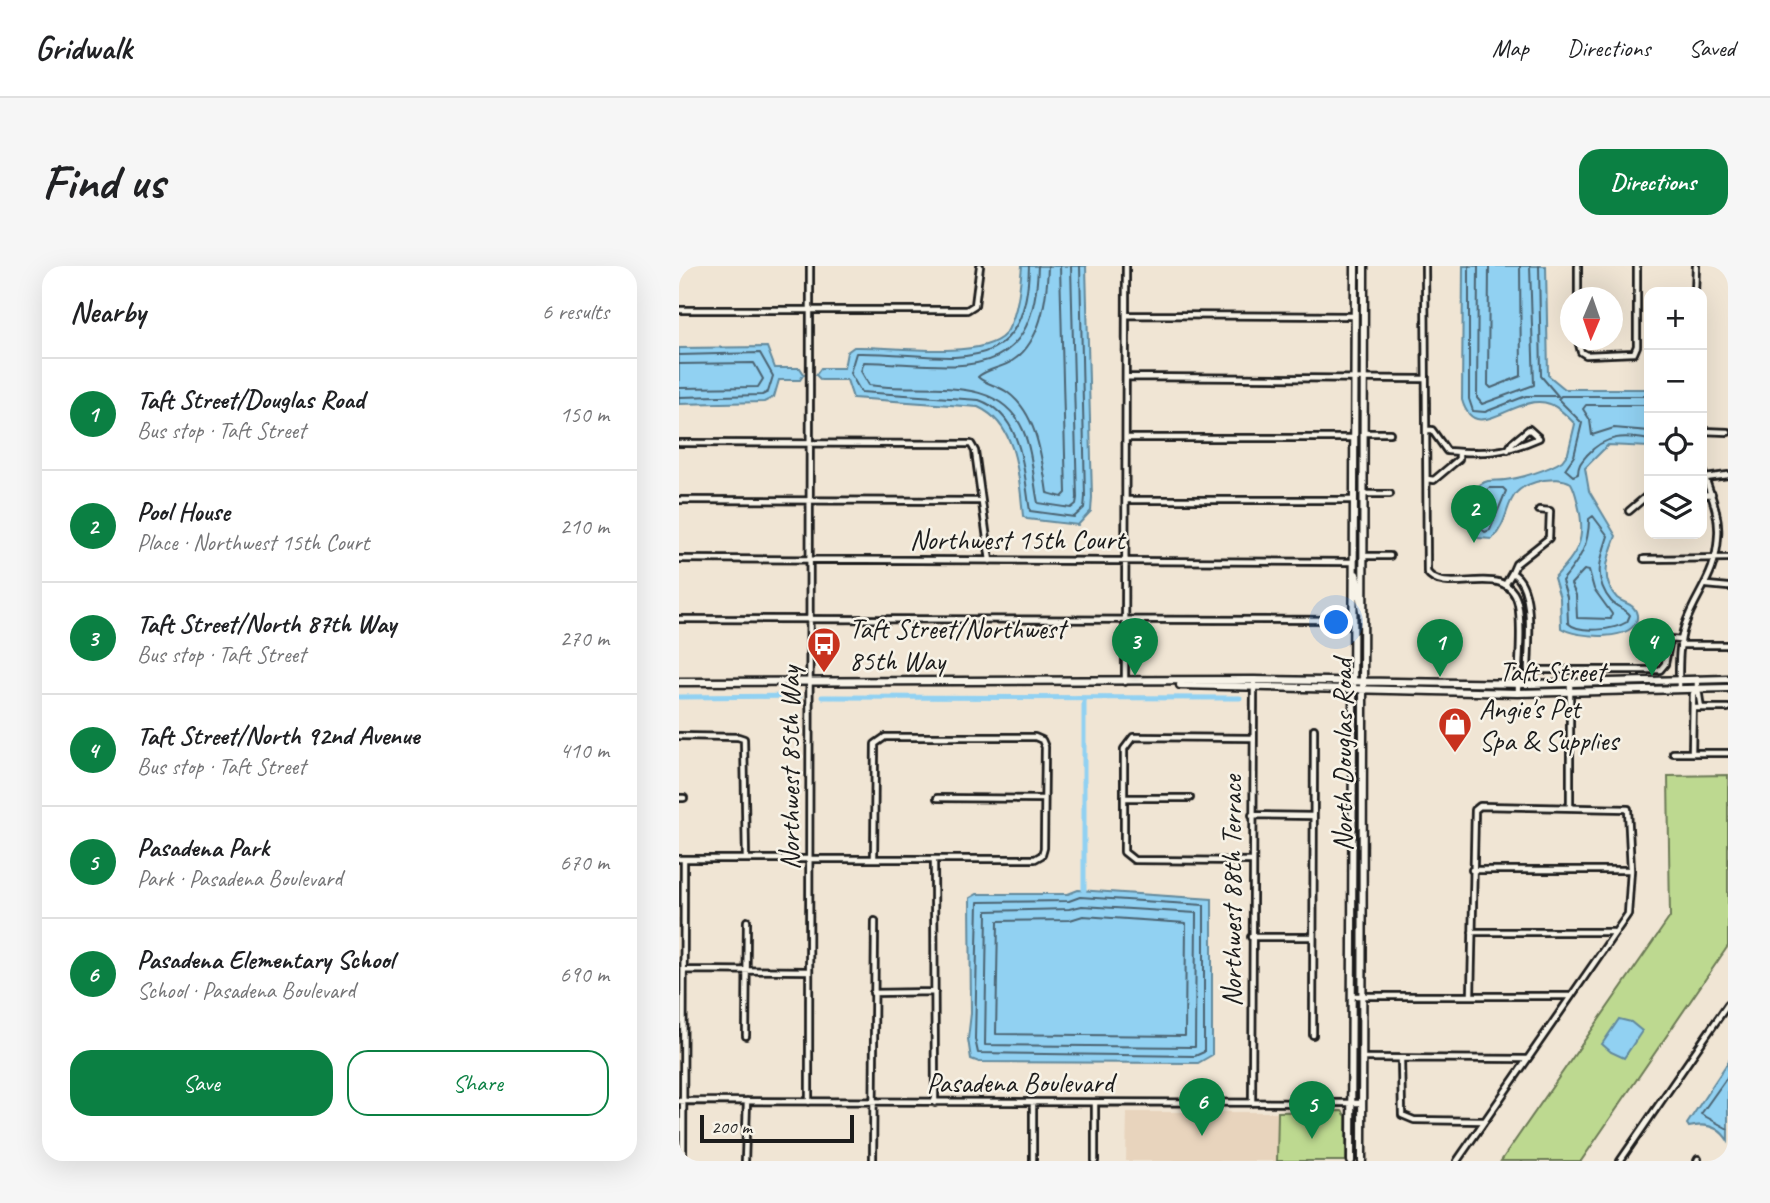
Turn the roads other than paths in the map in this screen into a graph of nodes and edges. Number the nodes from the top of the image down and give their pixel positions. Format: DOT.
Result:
graph roads {
  1 [pos="810,266"];
  2 [pos="980,266"];
  3 [pos="1126,266"];
  4 [pos="1355,266"];
  5 [pos="1364,266"];
  6 [pos="1425,266"];
  7 [pos="1578,266"];
  8 [pos="1637,266"];
  9 [pos="1696,266"];
  10 [pos="1578,287"];
  11 [pos="1695,287"];
  12 [pos="679,310"];
  13 [pos="810,310"];
  14 [pos="1127,315"];
  15 [pos="1355,316"];
  16 [pos="1581,350"];
  17 [pos="1127,377"];
  18 [pos="1355,377"];
  19 [pos="1365,378"];
  20 [pos="1425,379"];
  21 [pos="1427,430"];
  22 [pos="1707,431"];
  23 [pos="1728,432"];
  24 [pos="1364,433"];
  25 [pos="1390,433"];
  26 [pos="1126,438"];
  27 [pos="1355,438"];
  28 [pos="679,443"];
  29 [pos="810,443"];
  30 [pos="1508,450"];
  31 [pos="1459,452"];
  32 [pos="1728,475"];
  33 [pos="1707,478"];
  34 [pos="1427,479"];
  35 [pos="1707,483"];
  36 [pos="1364,494"];
  37 [pos="1707,494"];
  38 [pos="1712,494"];
  39 [pos="1390,495"];
  40 [pos="1644,498"];
  41 [pos="679,500"];
  42 [pos="810,500"];
  43 [pos="1126,500"];
  44 [pos="1354,500"];
  45 [pos="981,501"];
  46 [pos="1539,510"];
  47 [pos="1629,511"];
  48 [pos="1364,556"];
  49 [pos="1390,556"];
  50 [pos="1716,558"];
  51 [pos="1728,558"];
  52 [pos="679,559"];
  53 [pos="809,559"];
  54 [pos="1644,559"];
  55 [pos="990,561"];
  56 [pos="1125,561"];
  57 [pos="1354,566"];
  58 [pos="1512,573"];
  59 [pos="1505,585"];
  60 [pos="1707,585"];
  61 [pos="1728,587"];
  62 [pos="1364,613"];
  63 [pos="679,619"];
  64 [pos="810,619"];
  65 [pos="1126,620"];
  66 [pos="1354,620"];
  67 [pos="1680,642"];
  68 [pos="1728,645"];
  69 [pos="1679,679"];
  70 [pos="1697,679"];
  71 [pos="1728,679"];
  72 [pos="1254,680"];
  73 [pos="1354,681"];
  74 [pos="1364,681"];
  75 [pos="679,682"];
  76 [pos="810,682"];
  77 [pos="1125,682"];
  78 [pos="1570,683"];
  79 [pos="1518,684"];
  80 [pos="1254,688"];
  81 [pos="1728,688"];
  82 [pos="1679,689"];
  83 [pos="1697,689"];
  84 [pos="1354,690"];
  85 [pos="1364,690"];
  86 [pos="1570,692"];
  87 [pos="1518,693"];
  88 [pos="1693,708"];
  89 [pos="1701,708"];
  90 [pos="1728,708"];
  91 [pos="1314,729"];
  92 [pos="679,736"];
  93 [pos="1252,738"];
  94 [pos="1673,753"];
  95 [pos="1692,753"];
  96 [pos="1728,753"];
  97 [pos="937,798"];
  98 [pos="1125,798"];
  99 [pos="1190,798"];
  100 [pos="1044,799"];
  101 [pos="1570,806"];
  102 [pos="1252,816"];
  103 [pos="1313,816"];
  104 [pos="682,859"];
  105 [pos="746,859"];
  106 [pos="874,859"];
  107 [pos="811,860"];
  108 [pos="934,860"];
  109 [pos="1251,861"];
  110 [pos="1472,870"];
  111 [pos="1631,870"];
  112 [pos="747,921"];
  113 [pos="875,921"];
  114 [pos="1472,932"];
  115 [pos="1613,932"];
  116 [pos="1251,937"];
  117 [pos="1312,937"];
  118 [pos="685,970"];
  119 [pos="746,970"];
  120 [pos="809,971"];
  121 [pos="935,992"];
  122 [pos="873,993"];
  123 [pos="1471,995"];
  124 [pos="1352,996"];
  125 [pos="1362,996"];
  126 [pos="1570,996"];
  127 [pos="1728,1004"];
  128 [pos="1313,1035"];
  129 [pos="746,1036"];
  130 [pos="1362,1058"];
  131 [pos="1401,1059"];
  132 [pos="1526,1059"];
  133 [pos="681,1101"];
  134 [pos="747,1101"];
  135 [pos="809,1102"];
  136 [pos="873,1103"];
  137 [pos="935,1103"];
  138 [pos="1033,1103"];
  139 [pos="1095,1103"];
  140 [pos="1252,1103"];
  141 [pos="1351,1103"];
  142 [pos="1361,1103"];
  143 [pos="1484,1121"];
  144 [pos="684,1161"];
  145 [pos="745,1161"];
  146 [pos="873,1161"];
  147 [pos="1033,1161"];
  148 [pos="1095,1161"];
  149 [pos="1351,1161"];
  150 [pos="1362,1161"];
  151 [pos="1457,1161"];
  152 [pos="1620,1161"];
  1 -- 13 [label="street, Northwest 85th Way"];
  2 -- 13 [label="street"];
  3 -- 14 [label="street"];
  4 -- 15 [label="main road, North Douglas Road"];
  5 -- 19 [label="main road, North Douglas Road"];
  6 -- 20 [label="street"];
  7 -- 10 [label="street"];
  8 -- 16 [label="street"];
  9 -- 11 [label="street"];
  12 -- 13 [label="street"];
  13 -- 29 [label="street, Northwest 85th Way"];
  14 -- 15 [label="street"];
  14 -- 17 [label="street"];
  15 -- 18 [label="main road, North Douglas Road"];
  17 -- 18 [label="street"];
  17 -- 26 [label="street"];
  18 -- 19 [label="street"];
  18 -- 27 [label="main road, North Douglas Road"];
  19 -- 20 [label="street"];
  19 -- 24 [label="main road, North Douglas Road"];
  20 -- 21 [label="street"];
  21 -- 31 [label="street"];
  21 -- 34 [label="street"];
  22 -- 23 [label="street"];
  24 -- 25 [label="street"];
  24 -- 36 [label="main road, North Douglas Road"];
  26 -- 27 [label="street"];
  26 -- 43 [label="street"];
  27 -- 44 [label="main road, North Douglas Road"];
  28 -- 29 [label="street"];
  29 -- 42 [label="street, Northwest 85th Way"];
  29 -- 45 [label="street"];
  30 -- 30 [label="street"];
  30 -- 31 [label="street"];
  31 -- 34 [label="street"];
  32 -- 33 [label="street"];
  34 -- 59 [label="street"];
  35 -- 38 [label="street"];
  36 -- 39 [label="street"];
  36 -- 48 [label="main road, North Douglas Road"];
  37 -- 38 [label="street"];
  38 -- 50 [label="street"];
  40 -- 47 [label="street"];
  41 -- 42 [label="street"];
  42 -- 45 [label="street"];
  42 -- 53 [label="street, Northwest 85th Way"];
  43 -- 44 [label="street"];
  43 -- 56 [label="street"];
  44 -- 57 [label="main road, North Douglas Road"];
  45 -- 55 [label="street"];
  46 -- 58 [label="street"];
  48 -- 49 [label="street"];
  48 -- 62 [label="main road, North Douglas Road"];
  50 -- 51 [label="street"];
  50 -- 54 [label="street"];
  50 -- 60 [label="street"];
  52 -- 53 [label="street, Northwest 15th Court"];
  53 -- 55 [label="street, Northwest 15th Court"];
  53 -- 64 [label="street, Northwest 85th Way"];
  55 -- 56 [label="street, Northwest 15th Court"];
  56 -- 57 [label="street, Northwest 15th Court"];
  56 -- 65 [label="street"];
  57 -- 62 [label="main road"];
  57 -- 66 [label="main road, North Douglas Road"];
  58 -- 59 [label="street"];
  58 -- 67 [label="street"];
  59 -- 79 [label="street"];
  60 -- 61 [label="street"];
  60 -- 67 [label="street"];
  62 -- 74 [label="main road, North Douglas Road"];
  63 -- 64 [label="street"];
  64 -- 65 [label="street"];
  64 -- 76 [label="street, Northwest 85th Way"];
  65 -- 66 [label="street"];
  65 -- 77 [label="street"];
  66 -- 73 [label="main road, North Douglas Road"];
  67 -- 68 [label="street"];
  67 -- 69 [label="street"];
  69 -- 70 [label="main road, Taft Street"];
  69 -- 78 [label="main road, Taft Street"];
  69 -- 82 [label="street"];
  70 -- 71 [label="main road, Taft Street"];
  70 -- 83 [label="street"];
  72 -- 73 [label="main road, Taft Street"];
  72 -- 77 [label="main road, Taft Street"];
  72 -- 80 [label="street, Northwest 88th Terrace"];
  73 -- 74 [label="main road, Taft Street"];
  73 -- 84 [label="main road, North Douglas Road"];
  74 -- 79 [label="main road, Taft Street"];
  74 -- 85 [label="main road, North Douglas Road"];
  75 -- 76 [label="main road, Taft Street"];
  76 -- 77 [label="main road, Taft Street"];
  76 -- 107 [label="street, Northwest 85th Way"];
  77 -- 80 [label="main road, Taft Street"];
  78 -- 79 [label="main road, Taft Street"];
  78 -- 86 [label="street"];
  79 -- 87 [label="street"];
  80 -- 84 [label="main road, Taft Street"];
  80 -- 93 [label="street, Northwest 88th Terrace"];
  81 -- 83 [label="main road, Taft Street"];
  82 -- 83 [label="main road, Taft Street"];
  82 -- 86 [label="main road, Taft Street"];
  83 -- 88 [label="street"];
  83 -- 89 [label="street"];
  84 -- 85 [label="main road, Taft Street"];
  84 -- 124 [label="main road, North Douglas Road"];
  85 -- 87 [label="main road, Taft Street"];
  85 -- 125 [label="main road, North Douglas Road"];
  86 -- 87 [label="main road, Taft Street"];
  86 -- 101 [label="street"];
  88 -- 89 [label="street"];
  88 -- 95 [label="street"];
  89 -- 90 [label="street"];
  91 -- 103 [label="street"];
  92 -- 105 [label="street"];
  93 -- 98 [label="street"];
  93 -- 102 [label="street, Northwest 88th Terrace"];
  94 -- 95 [label="street"];
  95 -- 96 [label="street"];
  97 -- 100 [label="street"];
  98 -- 99 [label="street"];
  98 -- 109 [label="street"];
  100 -- 106 [label="street"];
  100 -- 108 [label="street"];
  101 -- 110 [label="street"];
  101 -- 111 [label="street"];
  102 -- 103 [label="street"];
  102 -- 109 [label="street, Northwest 88th Terrace"];
  103 -- 117 [label="street"];
  104 -- 105 [label="street"];
  104 -- 118 [label="street"];
  105 -- 107 [label="street"];
  106 -- 107 [label="street"];
  106 -- 108 [label="street"];
  107 -- 120 [label="street, Northwest 85th Way"];
  108 -- 121 [label="street"];
  109 -- 116 [label="street, Northwest 88th Terrace"];
  110 -- 111 [label="street"];
  110 -- 114 [label="street"];
  111 -- 115 [label="street"];
  112 -- 119 [label="street"];
  113 -- 122 [label="street"];
  114 -- 115 [label="street"];
  114 -- 123 [label="street"];
  115 -- 126 [label="street"];
  116 -- 117 [label="street"];
  116 -- 140 [label="street, Northwest 88th Terrace"];
  117 -- 128 [label="street"];
  118 -- 119 [label="street"];
  118 -- 133 [label="street"];
  119 -- 120 [label="street"];
  119 -- 129 [label="street"];
  120 -- 135 [label="street, Northwest 85th Way"];
  121 -- 122 [label="street"];
  121 -- 137 [label="street"];
  122 -- 136 [label="street"];
  123 -- 125 [label="street"];
  123 -- 126 [label="street"];
  124 -- 125 [label="street"];
  124 -- 141 [label="main road, North Douglas Road"];
  125 -- 130 [label="main road, North Douglas Road"];
  126 -- 132 [label="street"];
  127 -- 152 [label="street"];
  130 -- 131 [label="street"];
  130 -- 142 [label="main road, North Douglas Road"];
  131 -- 132 [label="street"];
  131 -- 143 [label="street"];
  132 -- 143 [label="street"];
  133 -- 134 [label="street, Pasadena Boulevard"];
  133 -- 144 [label="street"];
  134 -- 135 [label="street, Pasadena Boulevard"];
  134 -- 145 [label="street"];
  135 -- 136 [label="street, Pasadena Boulevard"];
  136 -- 137 [label="street, Pasadena Boulevard"];
  136 -- 146 [label="street"];
  137 -- 138 [label="street, Pasadena Boulevard"];
  138 -- 139 [label="street, Pasadena Boulevard"];
  138 -- 147 [label="street"];
  139 -- 140 [label="street, Pasadena Boulevard"];
  139 -- 148 [label="street"];
  140 -- 141 [label="street, Pasadena Boulevard"];
  141 -- 142 [label="street, Pasadena Boulevard"];
  141 -- 149 [label="main road, North Douglas Road"];
  142 -- 150 [label="main road, North Douglas Road"];
  143 -- 151 [label="street"];
}
